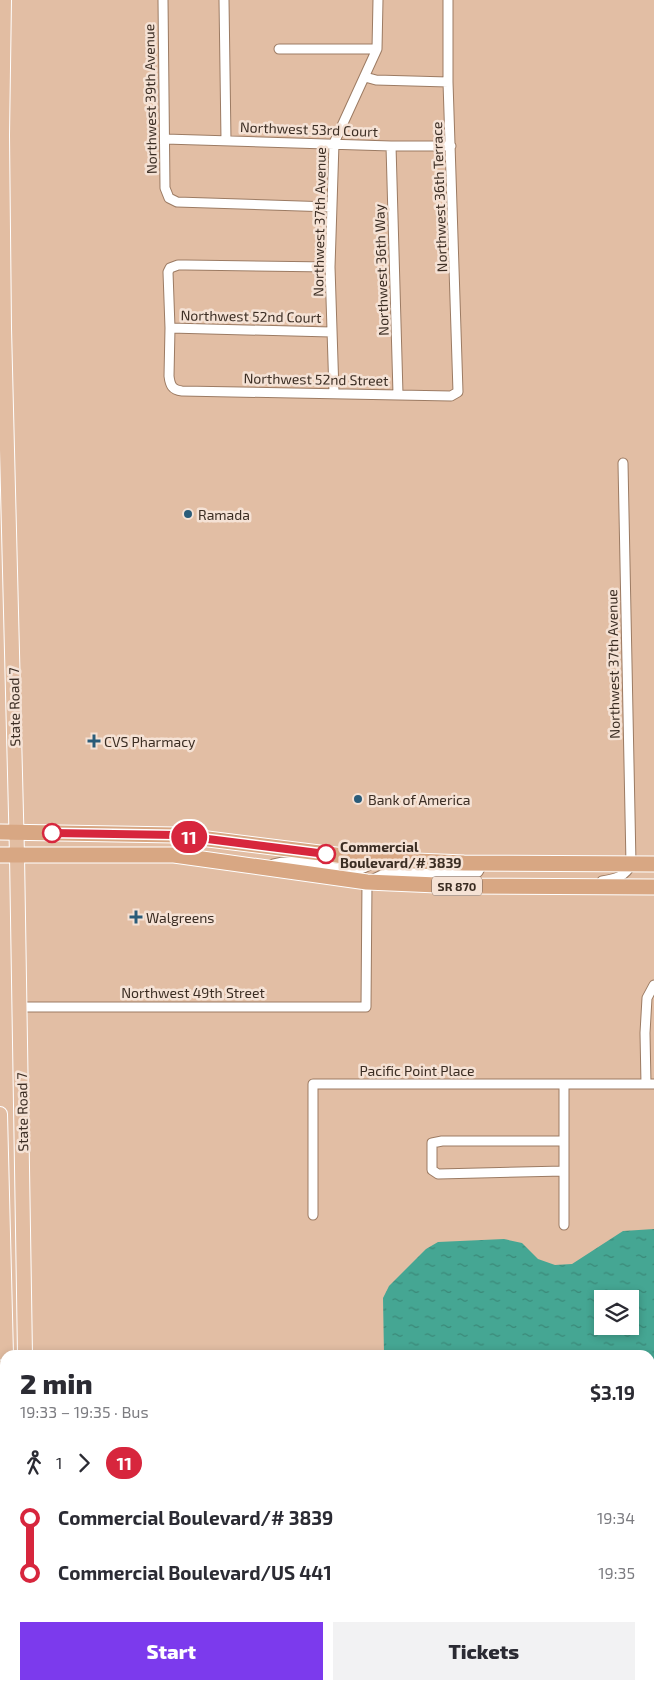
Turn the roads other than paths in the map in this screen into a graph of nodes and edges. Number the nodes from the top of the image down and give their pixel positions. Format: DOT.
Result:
graph roads {
  1 [pos="4,0"];
  2 [pos="163,0"];
  3 [pos="224,0"];
  4 [pos="378,0"];
  5 [pos="448,0"];
  6 [pos="279,49"];
  7 [pos="377,49"];
  8 [pos="364,77"];
  9 [pos="448,82"];
  10 [pos="1,133"];
  11 [pos="165,139"];
  12 [pos="226,140"];
  13 [pos="334,143"];
  14 [pos="391,146"];
  15 [pos="451,146"];
  16 [pos="331,207"];
  17 [pos="330,267"];
  18 [pos="170,328"];
  19 [pos="1,331"];
  20 [pos="331,332"];
  21 [pos="458,392"];
  22 [pos="334,393"];
  23 [pos="398,394"];
  24 [pos="623,463"];
  25 [pos="5,528"];
  26 [pos="0,832"];
  27 [pos="16,832"];
  28 [pos="0,855"];
  29 [pos="17,855"];
  30 [pos="380,860"];
  31 [pos="483,863"];
  32 [pos="631,864"];
  33 [pos="654,864"];
  34 [pos="271,870"];
  35 [pos="367,882"];
  36 [pos="580,886"];
  37 [pos="654,886"];
  38 [pos="654,985"];
  39 [pos="20,1007"];
  40 [pos="564,1084"];
  41 [pos="650,1084"];
  42 [pos="0,1114"];
  43 [pos="564,1141"];
  44 [pos="564,1171"];
  45 [pos="313,1215"];
  46 [pos="564,1225"];
  47 [pos="6,1350"];
  48 [pos="25,1350"];
  1 -- 10 [label="main road, State Road 7"];
  2 -- 11 [label="street, Northwest 39th Avenue"];
  3 -- 12 [label="street"];
  4 -- 7 [label="street, Northwest 37th Avenue"];
  5 -- 9 [label="street, Northwest 36th Terrace"];
  6 -- 7 [label="street"];
  7 -- 8 [label="street, Northwest 37th Avenue"];
  8 -- 9 [label="street"];
  8 -- 13 [label="street, Northwest 37th Avenue"];
  9 -- 15 [label="street, Northwest 36th Terrace"];
  10 -- 19 [label="main road, State Road 7"];
  11 -- 12 [label="street, Northwest 53rd Court"];
  11 -- 16 [label="street, Northwest 39th Avenue"];
  12 -- 13 [label="street, Northwest 53rd Court"];
  13 -- 14 [label="street, Northwest 53rd Court"];
  13 -- 16 [label="street, Northwest 37th Avenue"];
  14 -- 15 [label="street, Northwest 53rd Court"];
  14 -- 23 [label="street, Northwest 36th Way"];
  15 -- 21 [label="street, Northwest 36th Terrace"];
  16 -- 17 [label="street, Northwest 37th Avenue"];
  17 -- 18 [label="street"];
  17 -- 20 [label="street, Northwest 37th Avenue"];
  18 -- 20 [label="street, Northwest 52nd Court"];
  18 -- 22 [label="street, Northwest 52nd Street"];
  19 -- 25 [label="main road, State Road 7"];
  20 -- 22 [label="street, Northwest 37th Avenue"];
  21 -- 23 [label="street, Northwest 52nd Street"];
  22 -- 23 [label="street, Northwest 52nd Street"];
  24 -- 32 [label="street, Northwest 37th Avenue"];
  25 -- 27 [label="main road, State Road 7"];
  26 -- 27 [label="highway, SR 870"];
  27 -- 29 [label="main road, State Road 7"];
  27 -- 30 [label="highway, SR 870"];
  28 -- 29 [label="highway, SR 870"];
  29 -- 34 [label="highway, SR 870"];
  29 -- 39 [label="main road, State Road 7"];
  30 -- 31 [label="highway, SR 870"];
  30 -- 34 [label="street"];
  31 -- 32 [label="highway, SR 870"];
  31 -- 35 [label="street"];
  32 -- 33 [label="highway, SR 870"];
  32 -- 36 [label="street"];
  34 -- 35 [label="highway, SR 870"];
  35 -- 36 [label="highway, SR 870"];
  35 -- 39 [label="street, Northwest 49th Street"];
  36 -- 37 [label="highway, SR 870"];
  38 -- 41 [label="street"];
  39 -- 48 [label="main road, State Road 7"];
  40 -- 41 [label="street, Pacific Point Place"];
  40 -- 43 [label="street"];
  40 -- 45 [label="street, Pacific Point Place"];
  42 -- 47 [label="main road, State Road 7"];
  43 -- 44 [label="street"];
  43 -- 44 [label="street"];
  44 -- 46 [label="street"];
}
